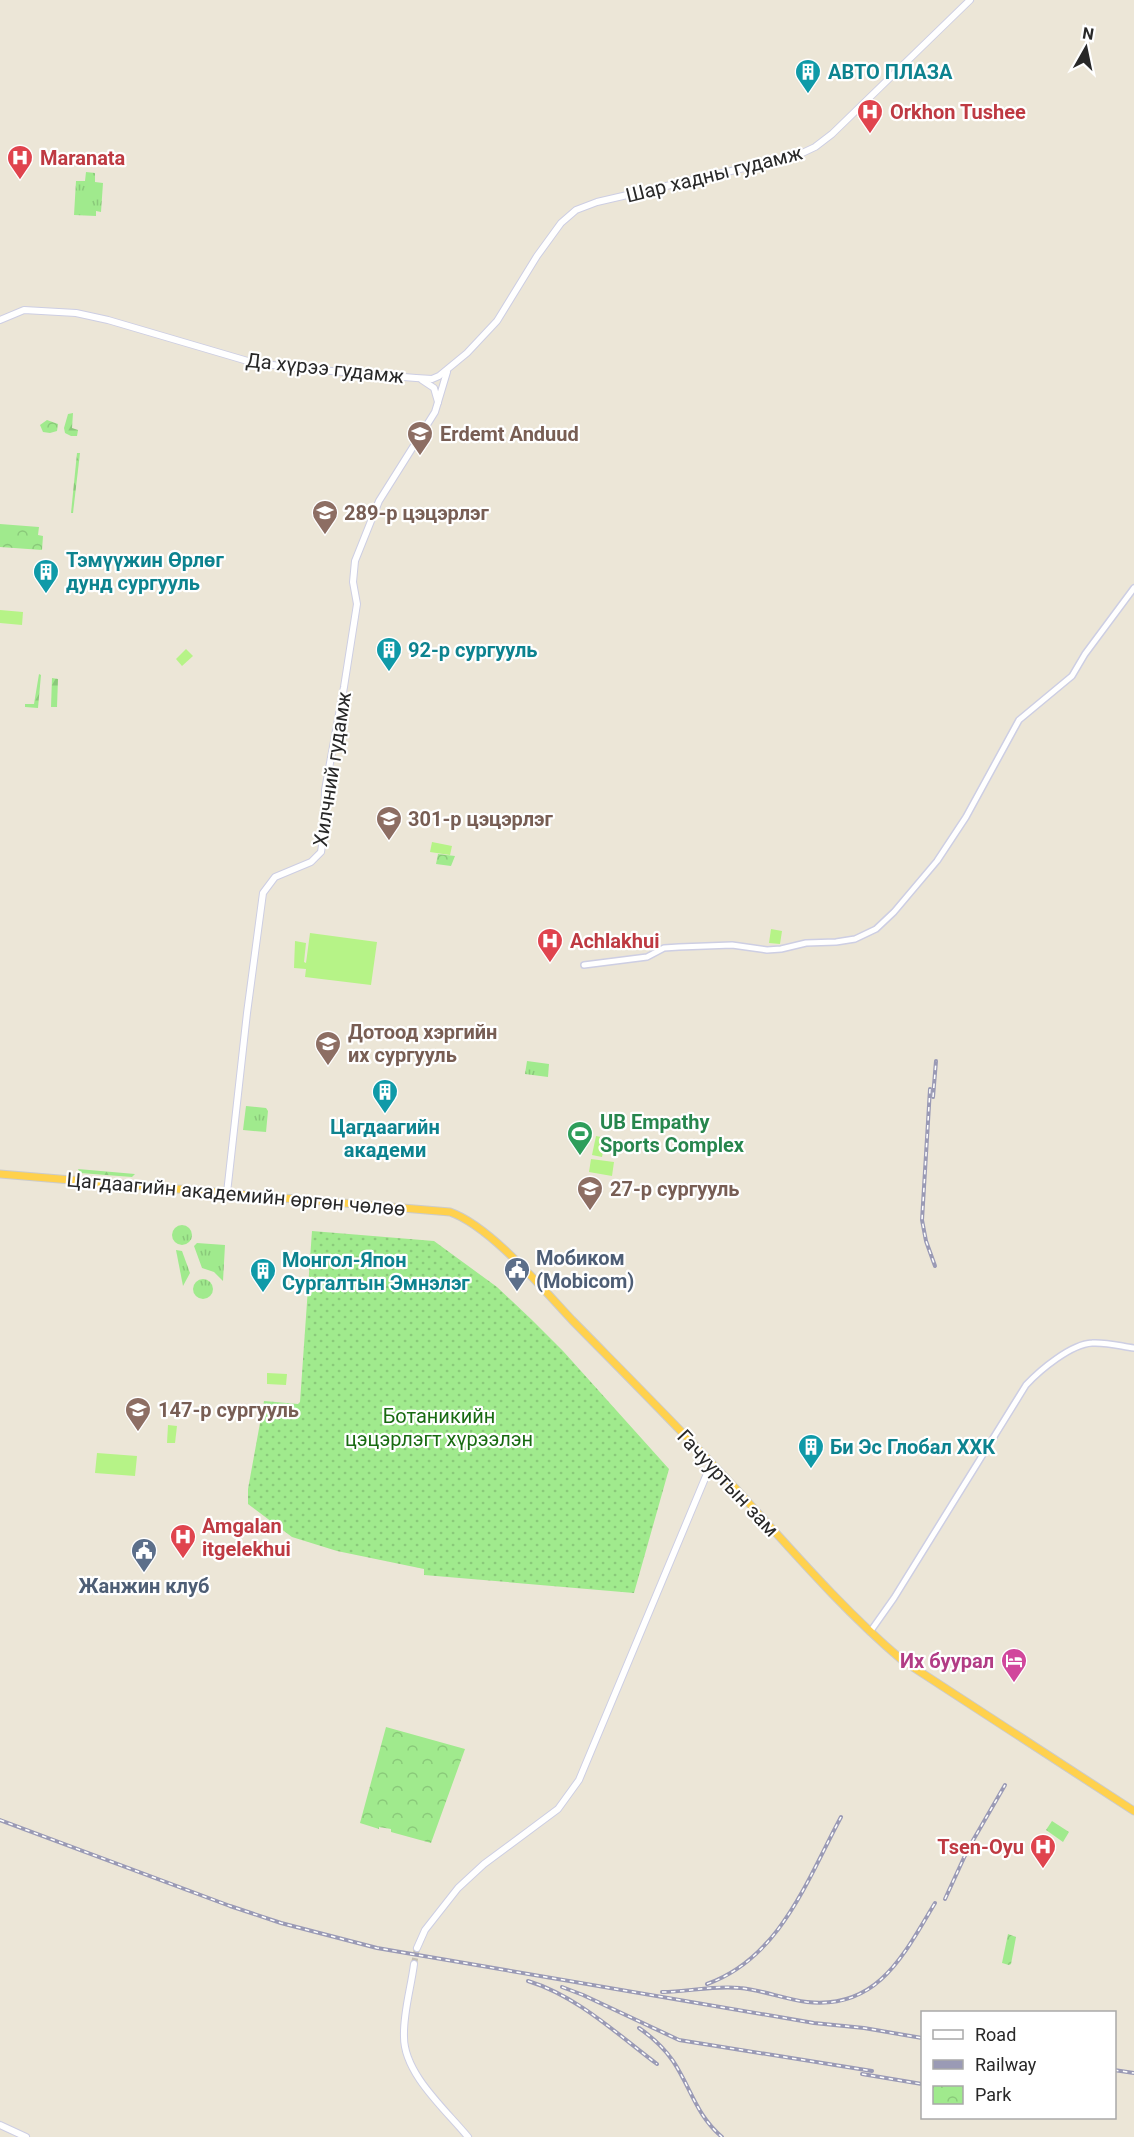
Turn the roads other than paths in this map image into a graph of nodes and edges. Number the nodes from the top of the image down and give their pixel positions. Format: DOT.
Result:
graph roads {
  1 [pos="970,0"];
  2 [pos="0,320"];
  3 [pos="448,371"];
  4 [pos="416,378"];
  5 [pos="436,378"];
  6 [pos="432,386"];
  7 [pos="438,406"];
  8 [pos="1134,588"];
  9 [pos="584,965"];
  10 [pos="0,1174"];
  11 [pos="227,1193"];
  12 [pos="470,1222"];
  13 [pos="1134,1348"];
  14 [pos="711,1464"];
  15 [pos="870,1632"];
  16 [pos="1134,1811"];
  17 [pos="417,1948"];
  18 [pos="414,1964"];
  19 [pos="0,2125"];
  20 [pos="26,2137"];
  21 [pos="468,2137"];
  1 -- 3 [label="main road, Шар хадны гудамж"];
  2 -- 4 [label="main road, Да хүрээ гудамж"];
  3 -- 5 [label="main road"];
  3 -- 7 [label="main road, Хилчний гудамж"];
  4 -- 5 [label="main road, Да хүрээ гудамж"];
  4 -- 6 [label="main road"];
  5 -- 6 [label="main road"];
  6 -- 7 [label="main road"];
  7 -- 11 [label="main road, Хилчний гудамж"];
  8 -- 9 [label="street"];
  10 -- 11 [label="highway, Цагдаагийн академийн өргөн чөлөө"];
  11 -- 12 [label="highway, Цагдаагийн академийн өргөн чөлөө"];
  12 -- 14 [label="highway, Гачууртын зам"];
  13 -- 15 [label="street"];
  14 -- 15 [label="highway, Гачууртын зам"];
  14 -- 17 [label="main road"];
  15 -- 16 [label="highway, Гачууртын зам"];
  18 -- 21 [label="main road"];
  19 -- 20 [label="main road"];
}
